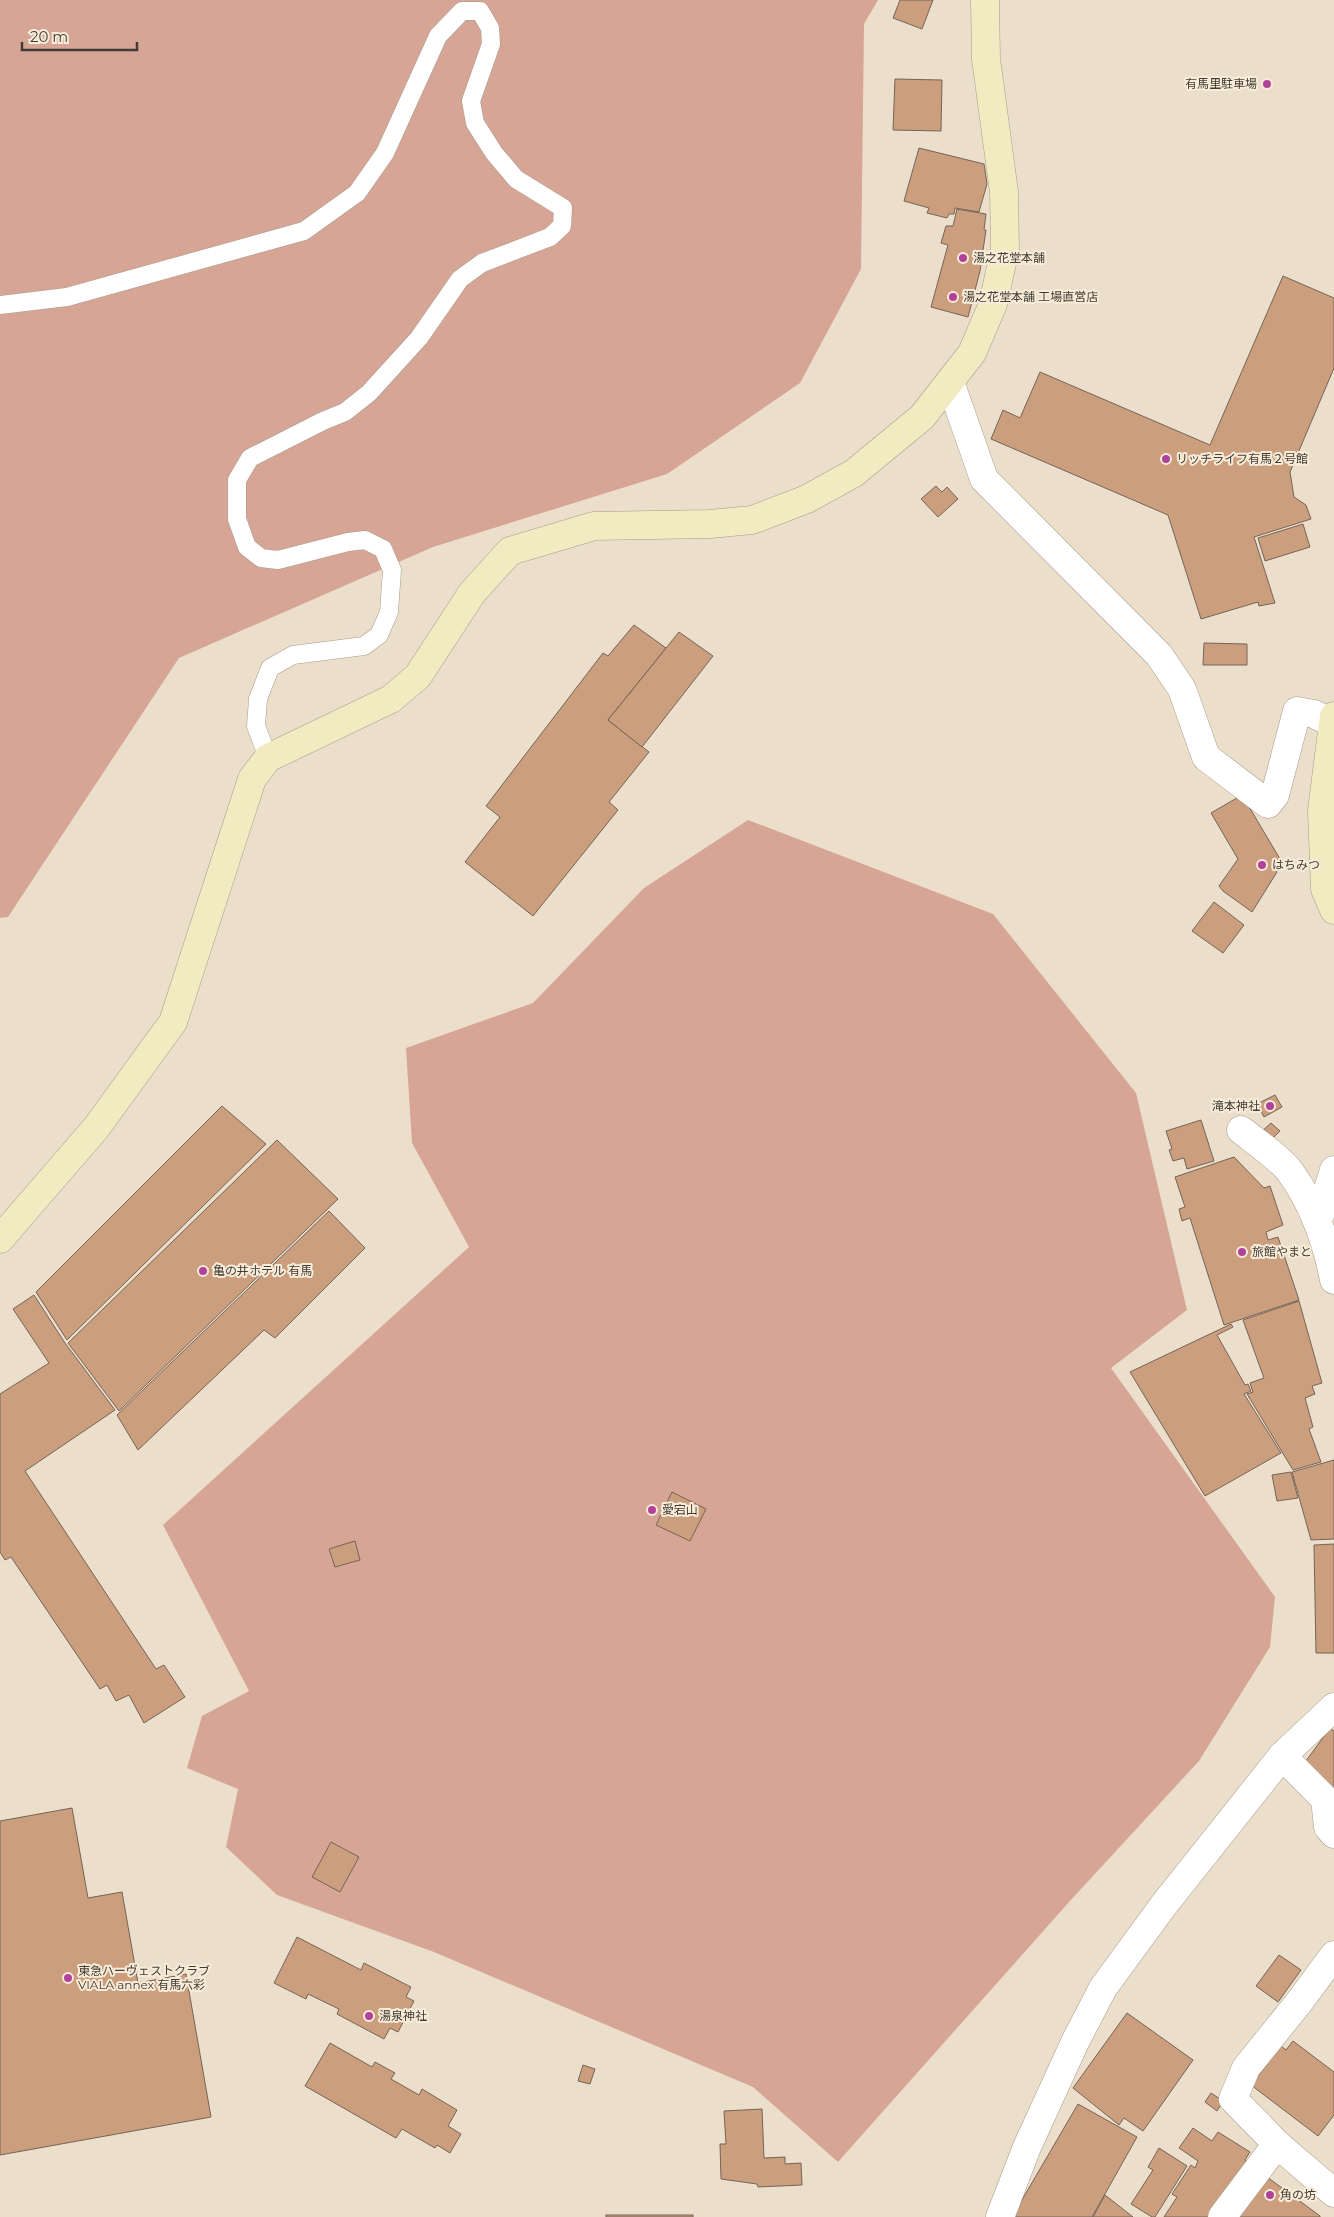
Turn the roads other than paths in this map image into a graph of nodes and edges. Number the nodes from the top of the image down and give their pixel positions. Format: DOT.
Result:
graph roads {
  1 [pos="985,0"];
  2 [pos="0,305"];
  3 [pos="950,382"];
  4 [pos="1333,719"];
  5 [pos="268,758"];
  6 [pos="1334,910"];
  7 [pos="1241,1130"];
  8 [pos="1334,1170"];
  9 [pos="1316,1219"];
  10 [pos="0,1239"];
  11 [pos="1334,1280"];
  12 [pos="1334,1707"];
  13 [pos="1282,1756"];
  14 [pos="1334,1834"];
  15 [pos="1334,1955"];
  16 [pos="1277,2144"];
  17 [pos="1334,2193"];
  18 [pos="1000,2217"];
  19 [pos="1222,2217"];
  1 -- 3 [label="street"];
  2 -- 5 [label="lane"];
  3 -- 4 [label="street"];
  3 -- 5 [label="street"];
  4 -- 6 [label="street"];
  5 -- 10 [label="street"];
  7 -- 9 [label="street"];
  8 -- 9 [label="street"];
  9 -- 11 [label="street"];
  12 -- 13 [label="street"];
  13 -- 14 [label="street"];
  13 -- 18 [label="street"];
  15 -- 16 [label="street"];
  16 -- 17 [label="street"];
  16 -- 19 [label="street"];
}
